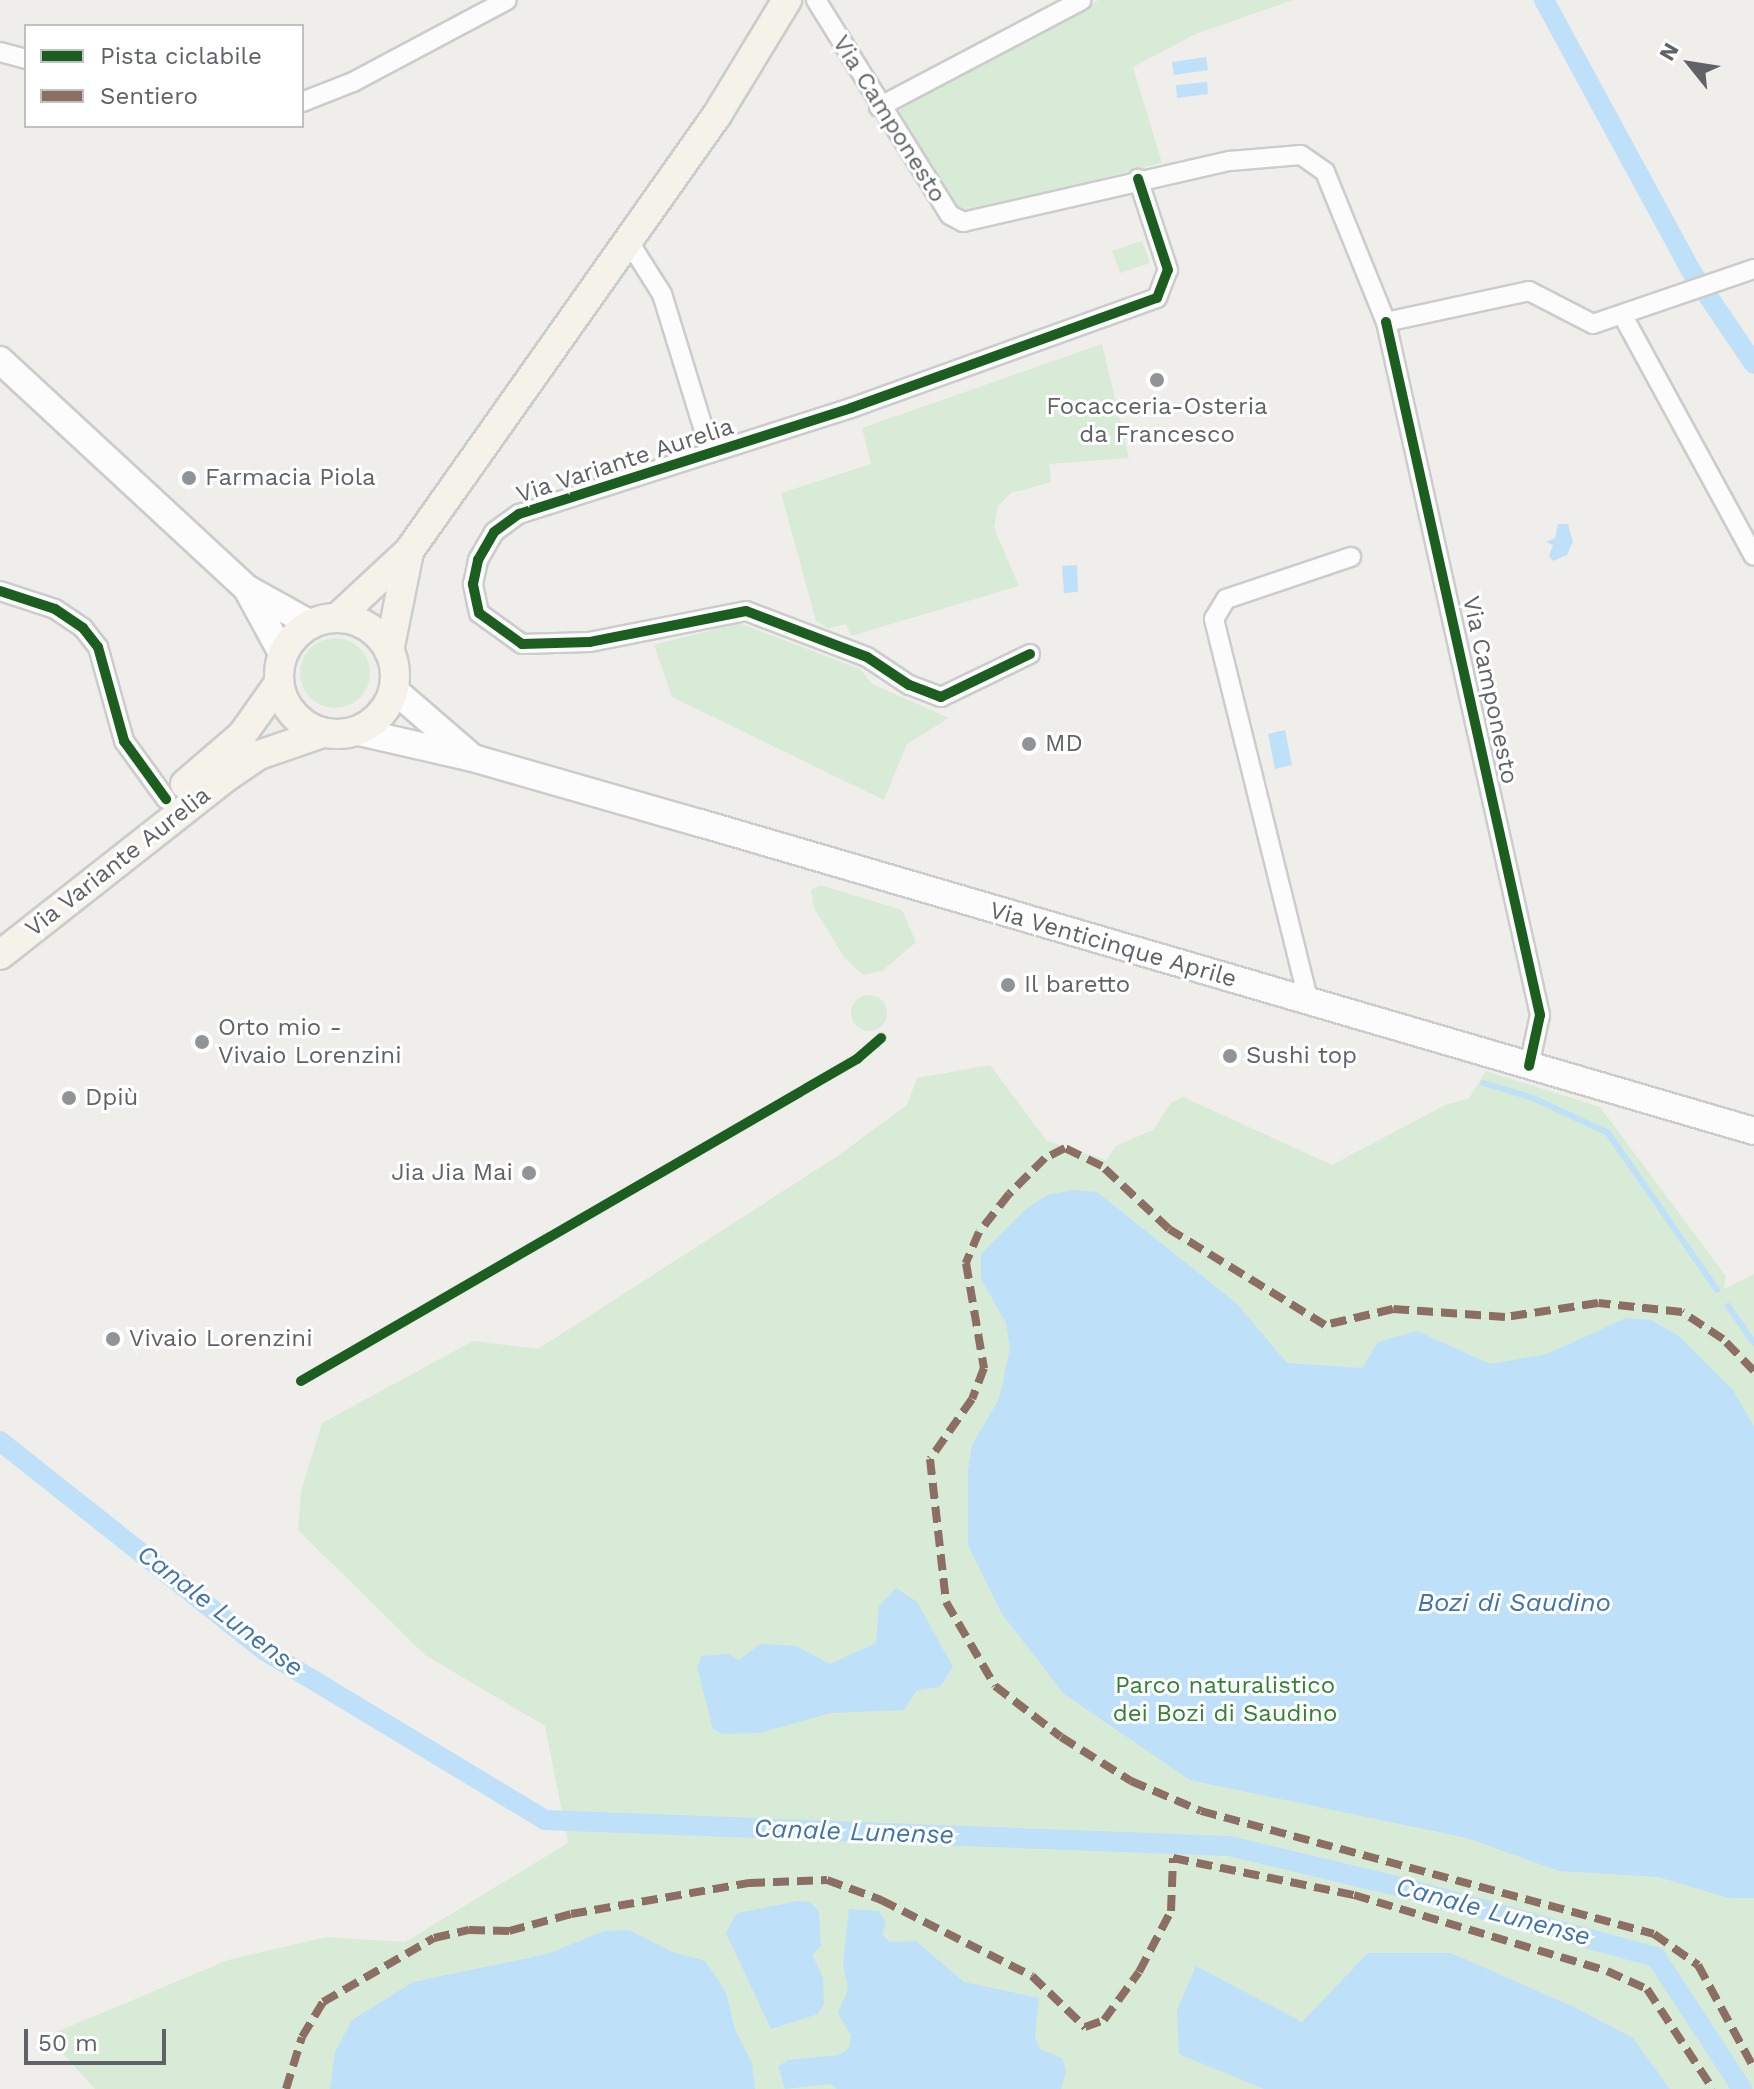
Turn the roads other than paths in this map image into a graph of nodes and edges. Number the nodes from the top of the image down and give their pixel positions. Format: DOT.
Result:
graph roads {
  1 [pos="507,0"];
  2 [pos="787,0"];
  3 [pos="816,0"];
  4 [pos="1082,0"];
  5 [pos="0,52"];
  6 [pos="24,58"];
  7 [pos="304,101"];
  8 [pos="879,107"];
  9 [pos="1138,179"];
  10 [pos="629,242"];
  11 [pos="1754,269"];
  12 [pos="1623,316"];
  13 [pos="1386,322"];
  14 [pos="0,360"];
  15 [pos="711,453"];
  16 [pos="409,551"];
  17 [pos="1754,556"];
  18 [pos="1351,557"];
  19 [pos="247,589"];
  20 [pos="0,591"];
  21 [pos="324,621"];
  22 [pos="389,651"];
  23 [pos="1030,654"];
  24 [pos="281,669"];
  25 [pos="393,689"];
  26 [pos="355,731"];
  27 [pos="323,733"];
  28 [pos="473,758"];
  29 [pos="166,799"];
  30 [pos="0,932"];
  31 [pos="0,955"];
  32 [pos="1309,1003"];
  33 [pos="1529,1066"];
  34 [pos="1754,1131"];
  1 -- 7 [label="street"];
  2 -- 10 [label="main road"];
  3 -- 8 [label="street, Via Camponesto"];
  4 -- 8 [label="street"];
  5 -- 6 [label="street"];
  8 -- 9 [label="street, Via Camponesto"];
  9 -- 13 [label="street, Via Camponesto"];
  9 -- 15 [label="street, Via Variante Aurelia"];
  10 -- 15 [label="street, Via Variante Aurelia"];
  10 -- 16 [label="main road"];
  11 -- 12 [label="street"];
  12 -- 13 [label="street"];
  12 -- 17 [label="street"];
  13 -- 33 [label="street, Via Camponesto"];
  14 -- 19 [label="main road"];
  15 -- 23 [label="street, Via Variante Aurelia"];
  16 -- 21 [label="main road"];
  16 -- 22 [label="main road"];
  18 -- 32 [label="street"];
  19 -- 21 [label="main road"];
  19 -- 24 [label="main road"];
  20 -- 29 [label="street"];
  21 -- 22 [label="main road"];
  21 -- 24 [label="main road"];
  22 -- 25 [label="main road"];
  24 -- 27 [label="main road"];
  24 -- 29 [label="main road, Via Variante Aurelia"];
  25 -- 26 [label="main road"];
  25 -- 28 [label="main road, Via Venticinque Aprile"];
  26 -- 27 [label="main road"];
  26 -- 28 [label="main road, Via Venticinque Aprile"];
  27 -- 31 [label="main road, Via Variante Aurelia"];
  28 -- 32 [label="main road, Via Venticinque Aprile"];
  29 -- 30 [label="main road, Via Variante Aurelia"];
  32 -- 33 [label="main road, Via Venticinque Aprile"];
  33 -- 34 [label="main road, Via Venticinque Aprile"];
}
